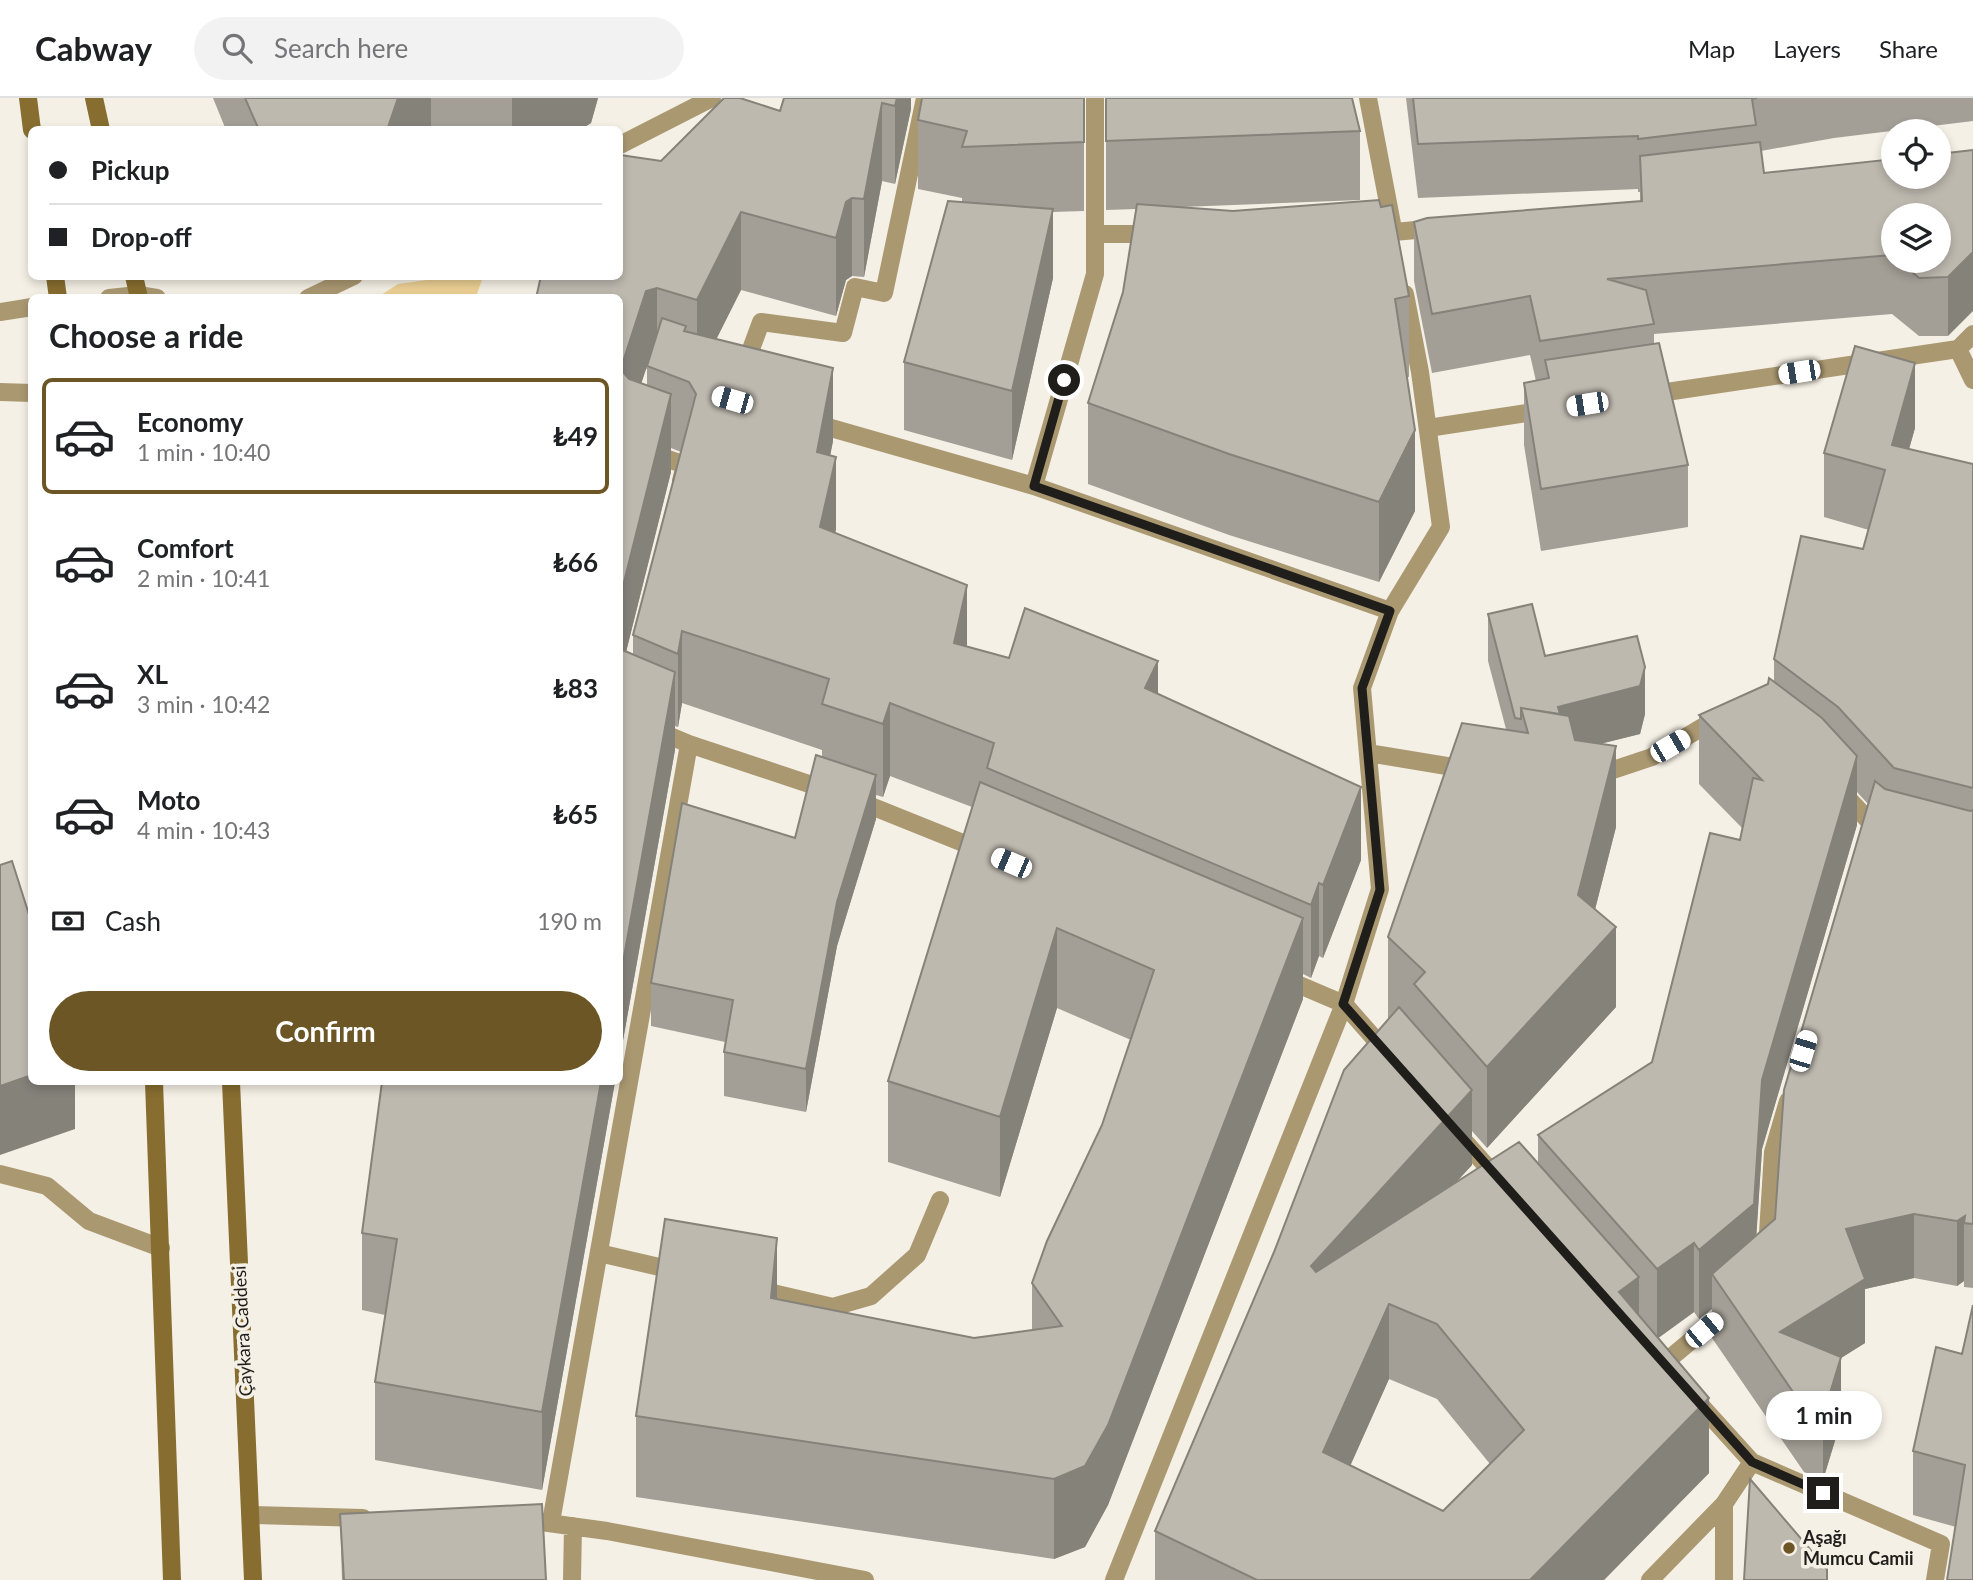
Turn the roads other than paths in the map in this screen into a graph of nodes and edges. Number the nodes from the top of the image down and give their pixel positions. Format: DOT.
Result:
graph roads {
  1 [pos="28,98"];
  2 [pos="94,98"];
  3 [pos="712,98"];
  4 [pos="925,98"];
  5 [pos="1095,98"];
  6 [pos="1368,98"];
  7 [pos="32,126"];
  8 [pos="100,126"];
  9 [pos="623,143"];
  10 [pos="1462,225"];
  11 [pos="1367,233"];
  12 [pos="1094,234"];
  13 [pos="1176,234"];
  14 [pos="1395,239"];
  15 [pos="1401,271"];
  16 [pos="345,280"];
  17 [pos="316,294"];
  18 [pos="28,308"];
  19 [pos="0,312"];
  20 [pos="1973,334"];
  21 [pos="1958,349"];
  22 [pos="1973,380"];
  23 [pos="737,387"];
  24 [pos="0,392"];
  25 [pos="28,393"];
  26 [pos="1632,398"];
  27 [pos="1564,408"];
  28 [pos="798,418"];
  29 [pos="1428,428"];
  30 [pos="637,435"];
  31 [pos="1034,486"];
  32 [pos="675,505"];
  33 [pos="1390,611"];
  34 [pos="623,711"];
  35 [pos="1740,727"];
  36 [pos="689,744"];
  37 [pos="1368,753"];
  38 [pos="1488,772"];
  39 [pos="1830,779"];
  40 [pos="1580,781"];
  41 [pos="1870,822"];
  42 [pos="1900,845"];
  43 [pos="1862,849"];
  44 [pos="998,858"];
  45 [pos="1267,972"];
  46 [pos="1343,1004"];
  47 [pos="1397,1065"];
  48 [pos="155,1085"];
  49 [pos="232,1085"];
  50 [pos="1793,1086"];
  51 [pos="1441,1115"];
  52 [pos="0,1174"];
  53 [pos="1513,1196"];
  54 [pos="940,1200"];
  55 [pos="161,1248"];
  56 [pos="599,1253"];
  57 [pos="1766,1267"];
  58 [pos="703,1277"];
  59 [pos="742,1286"];
  60 [pos="1745,1296"];
  61 [pos="1648,1346"];
  62 [pos="1672,1374"];
  63 [pos="1752,1462"];
  64 [pos="1724,1504"];
  65 [pos="251,1515"];
  66 [pos="383,1519"];
  67 [pos="526,1522"];
  68 [pos="551,1522"];
  69 [pos="573,1526"];
  70 [pos="172,1580"];
  71 [pos="253,1580"];
  72 [pos="572,1580"];
  73 [pos="866,1580"];
  74 [pos="1114,1580"];
  75 [pos="1650,1580"];
  76 [pos="1724,1580"];
  77 [pos="1935,1580"];
  1 -- 7 [label="main road"];
  2 -- 8 [label="main road"];
  3 -- 9 [label="street"];
  4 -- 23 [label="street"];
  5 -- 12 [label="street"];
  6 -- 14 [label="street"];
  10 -- 14 [label="street"];
  11 -- 14 [label="street"];
  12 -- 13 [label="street"];
  12 -- 31 [label="street"];
  15 -- 29 [label="street"];
  16 -- 17 [label="street"];
  18 -- 19 [label="street"];
  20 -- 21 [label="street"];
  21 -- 22 [label="street"];
  21 -- 26 [label="street"];
  24 -- 25 [label="street"];
  27 -- 29 [label="street"];
  28 -- 31 [label="street"];
  29 -- 33 [label="street"];
  30 -- 32 [label="street"];
  31 -- 33 [label="street"];
  33 -- 37 [label="street"];
  34 -- 36 [label="street"];
  35 -- 40 [label="street"];
  36 -- 44 [label="street"];
  36 -- 56 [label="street"];
  37 -- 38 [label="street"];
  37 -- 46 [label="street"];
  39 -- 41 [label="street"];
  41 -- 42 [label="street"];
  41 -- 43 [label="street"];
  45 -- 46 [label="street"];
  46 -- 47 [label="street"];
  46 -- 74 [label="street"];
  48 -- 55 [label="main road"];
  49 -- 65 [label="main road, Çaykara Caddesi"];
  50 -- 57 [label="street"];
  51 -- 53 [label="street"];
  52 -- 55 [label="street"];
  54 -- 59 [label="street"];
  55 -- 70 [label="main road"];
  56 -- 58 [label="street"];
  56 -- 68 [label="street"];
  60 -- 62 [label="street"];
  61 -- 62 [label="street"];
  62 -- 63 [label="street"];
  63 -- 64 [label="street"];
  63 -- 77 [label="street"];
  64 -- 75 [label="street"];
  64 -- 76 [label="street"];
  65 -- 66 [label="street"];
  65 -- 71 [label="main road, Çaykara Caddesi"];
  67 -- 68 [label="street"];
  68 -- 69 [label="street"];
  69 -- 72 [label="street"];
  69 -- 73 [label="street"];
}
